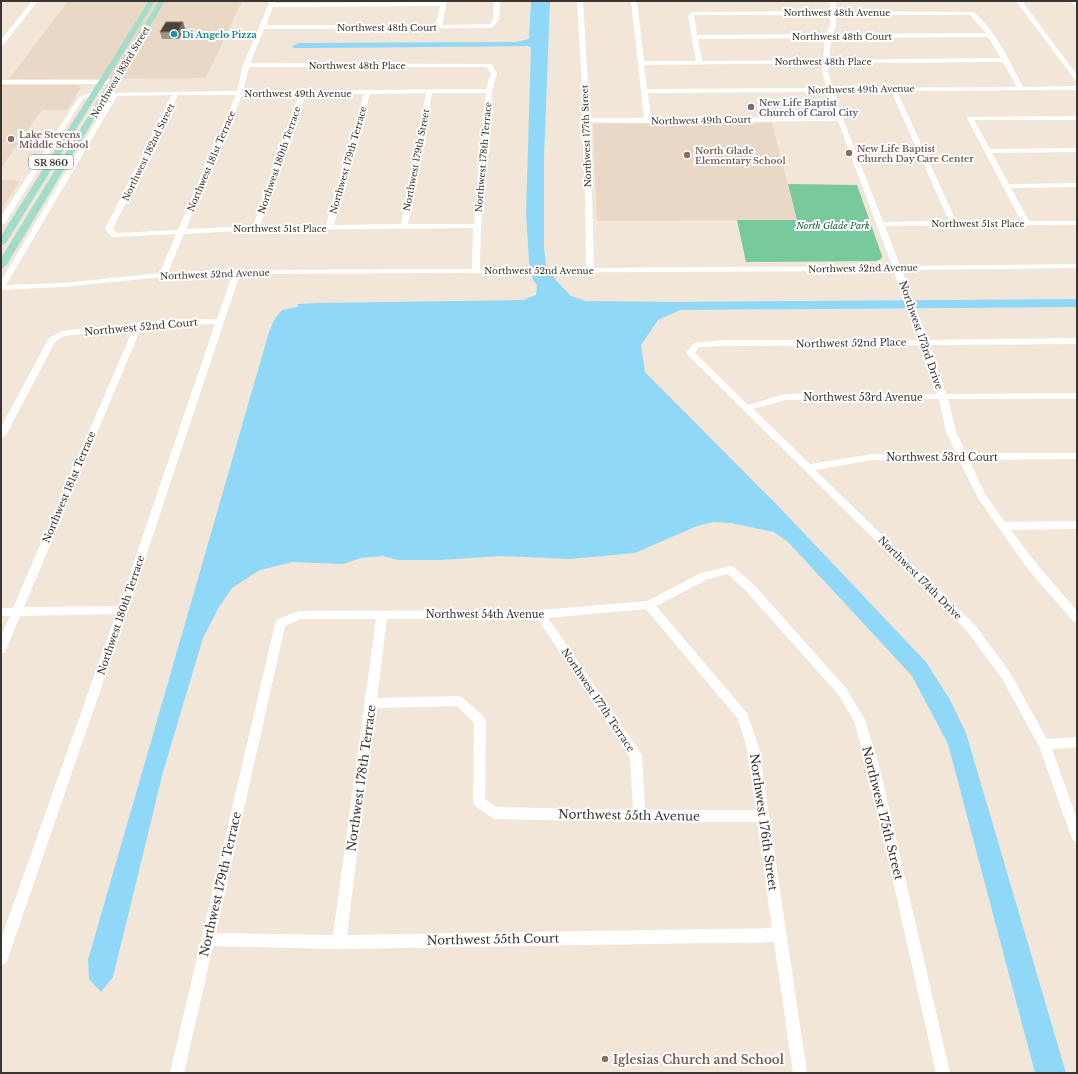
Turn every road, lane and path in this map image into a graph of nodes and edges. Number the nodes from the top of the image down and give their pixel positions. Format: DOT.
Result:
graph roads {
  1 [pos="35,1"];
  2 [pos="152,1"];
  3 [pos="162,1"];
  4 [pos="580,1"];
  5 [pos="634,1"];
  6 [pos="833,1"];
  7 [pos="1020,1"];
  8 [pos="1073,1"];
  9 [pos="444,2"];
  10 [pos="272,3"];
  11 [pos="497,4"];
  12 [pos="1077,6"];
  13 [pos="147,9"];
  14 [pos="834,12"];
  15 [pos="154,15"];
  16 [pos="141,18"];
  17 [pos="439,26"];
  18 [pos="262,27"];
  19 [pos="146,28"];
  20 [pos="989,35"];
  21 [pos="828,36"];
  22 [pos="694,37"];
  23 [pos="1,44"];
  24 [pos="1005,60"];
  25 [pos="699,62"];
  26 [pos="826,62"];
  27 [pos="641,63"];
  28 [pos="246,65"];
  29 [pos="468,65"];
  30 [pos="1077,79"];
  31 [pos="1,82"];
  32 [pos="101,82"];
  33 [pos="113,82"];
  34 [pos="1020,88"];
  35 [pos="1077,88"];
  36 [pos="893,89"];
  37 [pos="830,90"];
  38 [pos="490,91"];
  39 [pos="645,91"];
  40 [pos="303,93"];
  41 [pos="367,93"];
  42 [pos="429,93"];
  43 [pos="94,94"];
  44 [pos="111,94"];
  45 [pos="176,94"];
  46 [pos="239,94"];
  47 [pos="1077,118"];
  48 [pos="840,119"];
  49 [pos="587,120"];
  50 [pos="648,121"];
  51 [pos="1077,150"];
  52 [pos="986,151"];
  53 [pos="27,182"];
  54 [pos="38,184"];
  55 [pos="1077,185"];
  56 [pos="1006,186"];
  57 [pos="44,195"];
  58 [pos="120,209"];
  59 [pos="1,223"];
  60 [pos="953,223"];
  61 [pos="1077,223"];
  62 [pos="880,224"];
  63 [pos="1026,224"];
  64 [pos="477,226"];
  65 [pos="404,227"];
  66 [pos="256,228"];
  67 [pos="329,228"];
  68 [pos="182,230"];
  69 [pos="1,243"];
  70 [pos="1,266"];
  71 [pos="1077,266"];
  72 [pos="897,268"];
  73 [pos="590,270"];
  74 [pos="476,271"];
  75 [pos="237,272"];
  76 [pos="163,275"];
  77 [pos="1,288"];
  78 [pos="14,288"];
  79 [pos="1,293"];
  80 [pos="221,321"];
  81 [pos="138,326"];
  82 [pos="1077,341"];
  83 [pos="925,342"];
  84 [pos="700,364"];
  85 [pos="1077,396"];
  86 [pos="943,397"];
  87 [pos="747,408"];
  88 [pos="1,435"];
  89 [pos="1077,456"];
  90 [pos="962,457"];
  91 [pos="808,468"];
  92 [pos="1077,525"];
  93 [pos="1003,526"];
  94 [pos="750,588"];
  95 [pos="1064,602"];
  96 [pos="1077,602"];
  97 [pos="649,605"];
  98 [pos="123,610"];
  99 [pos="1,612"];
  100 [pos="17,612"];
  101 [pos="382,614"];
  102 [pos="540,614"];
  103 [pos="1077,618"];
  104 [pos="1,649"];
  105 [pos="263,695"];
  106 [pos="371,703"];
  107 [pos="1077,742"];
  108 [pos="1044,744"];
  109 [pos="639,816"];
  110 [pos="764,816"];
  111 [pos="1077,836"];
  112 [pos="779,935"];
  113 [pos="207,939"];
  114 [pos="339,942"];
  115 [pos="1,958"];
  116 [pos="177,1073"];
  117 [pos="800,1073"];
  118 [pos="943,1073"];
  1 -- 23 [label="street"];
  2 -- 13 [label="main road, Northwest 183rd Street / SR 860"];
  3 -- 15 [label="main road, Northwest 183rd Street / SR 860"];
  4 -- 49 [label="street, Northwest 177th Street"];
  5 -- 27 [label="street"];
  6 -- 14 [label="street, Northwest 173rd Drive"];
  7 -- 30 [label="street"];
  8 -- 12 [label="street"];
  9 -- 10 [label="street"];
  9 -- 17 [label="street"];
  10 -- 18 [label="street, Northwest 181st Terrace"];
  11 -- 17 [label="street, Northwest 48th Court"];
  13 -- 15 [label="main road"];
  13 -- 16 [label="main road, Northwest 183rd Street / SR 860"];
  14 -- 20 [label="street, Northwest 48th Avenue"];
  14 -- 21 [label="street, Northwest 173rd Drive"];
  14 -- 22 [label="street, Northwest 48th Avenue"];
  15 -- 19 [label="main road, Northwest 183rd Street / SR 860"];
  16 -- 19 [label="main road"];
  16 -- 32 [label="main road, Northwest 183rd Street / SR 860"];
  17 -- 18 [label="street, Northwest 48th Court"];
  18 -- 28 [label="street, Northwest 181st Terrace"];
  19 -- 33 [label="main road, Northwest 183rd Street / SR 860"];
  20 -- 21 [label="street, Northwest 48th Court"];
  20 -- 24 [label="street, Northwest 48th Avenue"];
  21 -- 22 [label="street, Northwest 48th Court"];
  21 -- 26 [label="street, Northwest 173rd Drive"];
  22 -- 25 [label="street"];
  24 -- 26 [label="street, Northwest 48th Place"];
  24 -- 34 [label="street, Northwest 48th Avenue"];
  25 -- 26 [label="street, Northwest 48th Place"];
  25 -- 27 [label="street, Northwest 48th Place"];
  26 -- 37 [label="street, Northwest 173rd Drive"];
  27 -- 39 [label="street"];
  28 -- 29 [label="street, Northwest 48th Place"];
  28 -- 46 [label="street, Northwest 181st Terrace"];
  29 -- 38 [label="street, Northwest 178th Terrace"];
  31 -- 32 [label="street"];
  32 -- 33 [label="street"];
  32 -- 43 [label="main road, Northwest 183rd Street / SR 860"];
  33 -- 44 [label="main road, Northwest 183rd Street / SR 860"];
  34 -- 35 [label="street, Northwest 49th Avenue"];
  34 -- 36 [label="street, Northwest 49th Avenue"];
  36 -- 37 [label="street, Northwest 49th Avenue"];
  36 -- 60 [label="street"];
  37 -- 39 [label="street, Northwest 49th Avenue"];
  37 -- 48 [label="street, Northwest 173rd Drive"];
  38 -- 42 [label="street, Northwest 49th Avenue"];
  38 -- 64 [label="street, Northwest 178th Terrace"];
  39 -- 50 [label="street"];
  40 -- 41 [label="street, Northwest 49th Avenue"];
  40 -- 46 [label="street, Northwest 49th Avenue"];
  40 -- 66 [label="street, Northwest 180th Terrace"];
  41 -- 42 [label="street, Northwest 49th Avenue"];
  41 -- 67 [label="street, Northwest 179th Terrace"];
  42 -- 65 [label="street, Northwest 179th Street"];
  43 -- 53 [label="street"];
  43 -- 54 [label="main road, Northwest 183rd Street / SR 860"];
  44 -- 45 [label="street, Northwest 49th Avenue"];
  44 -- 57 [label="main road, Northwest 183rd Street / SR 860"];
  44 -- 77 [label="street"];
  45 -- 46 [label="street, Northwest 49th Avenue"];
  45 -- 58 [label="street, Northwest 182nd Street"];
  46 -- 68 [label="street, Northwest 181st Terrace"];
  47 -- 52 [label="street"];
  48 -- 50 [label="street, Northwest 49th Court"];
  48 -- 62 [label="street, Northwest 173rd Drive"];
  49 -- 50 [label="street, Northwest 49th Court"];
  49 -- 73 [label="street, Northwest 177th Street"];
  51 -- 52 [label="street"];
  52 -- 56 [label="street"];
  53 -- 54 [label="street"];
  53 -- 59 [label="street"];
  54 -- 57 [label="main road"];
  54 -- 69 [label="main road, Northwest 183rd Street / SR 860"];
  55 -- 56 [label="street"];
  56 -- 63 [label="street"];
  57 -- 70 [label="main road, Northwest 183rd Street / SR 860"];
  58 -- 68 [label="street, Northwest 51st Place"];
  60 -- 62 [label="street, Northwest 51st Place"];
  60 -- 63 [label="street, Northwest 51st Place"];
  61 -- 63 [label="street, Northwest 51st Place"];
  62 -- 72 [label="street, Northwest 173rd Drive"];
  64 -- 65 [label="street, Northwest 51st Place"];
  64 -- 74 [label="street, Northwest 178th Terrace"];
  65 -- 67 [label="street, Northwest 51st Place"];
  66 -- 67 [label="street, Northwest 51st Place"];
  66 -- 68 [label="street, Northwest 51st Place"];
  68 -- 76 [label="street, Northwest 181st Terrace"];
  71 -- 72 [label="street, Northwest 52nd Avenue"];
  72 -- 73 [label="street, Northwest 52nd Avenue"];
  72 -- 83 [label="street, Northwest 173rd Drive"];
  73 -- 74 [label="street, Northwest 52nd Avenue"];
  74 -- 75 [label="street, Northwest 52nd Avenue"];
  75 -- 76 [label="street, Northwest 52nd Avenue"];
  75 -- 80 [label="street, Northwest 180th Terrace"];
  76 -- 78 [label="street, Northwest 52nd Avenue"];
  77 -- 78 [label="street, Northwest 52nd Avenue"];
  78 -- 79 [label="street"];
  80 -- 81 [label="street, Northwest 52nd Court"];
  80 -- 98 [label="street, Northwest 180th Terrace"];
  81 -- 88 [label="street, Northwest 52nd Court"];
  81 -- 100 [label="street, Northwest 181st Terrace"];
  82 -- 83 [label="street, Northwest 52nd Place"];
  83 -- 84 [label="street, Northwest 52nd Place"];
  83 -- 86 [label="street, Northwest 173rd Drive"];
  84 -- 87 [label="street, Northwest 174th Drive"];
  85 -- 86 [label="street, Northwest 53rd Avenue"];
  86 -- 87 [label="street, Northwest 53rd Avenue"];
  86 -- 90 [label="street, Northwest 173rd Drive"];
  87 -- 91 [label="street, Northwest 174th Drive"];
  89 -- 90 [label="street, Northwest 53rd Court"];
  90 -- 91 [label="street, Northwest 53rd Court"];
  90 -- 93 [label="street, Northwest 173rd Drive"];
  91 -- 108 [label="street, Northwest 174th Drive"];
  92 -- 93 [label="street"];
  93 -- 95 [label="street, Northwest 173rd Drive"];
  94 -- 97 [label="street, Northwest 54th Avenue"];
  94 -- 118 [label="street, Northwest 175th Street"];
  95 -- 96 [label="street"];
  95 -- 103 [label="street, Northwest 173rd Drive"];
  97 -- 102 [label="street, Northwest 54th Avenue"];
  97 -- 110 [label="street, Northwest 176th Street"];
  98 -- 100 [label="street"];
  98 -- 115 [label="street, Northwest 180th Terrace"];
  99 -- 100 [label="street"];
  100 -- 104 [label="street, Northwest 181st Terrace"];
  101 -- 102 [label="street, Northwest 54th Avenue"];
  101 -- 105 [label="street, Northwest 54th Avenue"];
  101 -- 106 [label="street, Northwest 178th Terrace"];
  102 -- 109 [label="street, Northwest 177th Terrace"];
  105 -- 113 [label="street, Northwest 179th Terrace"];
  106 -- 109 [label="street, Northwest 55th Avenue"];
  106 -- 114 [label="street, Northwest 178th Terrace"];
  107 -- 108 [label="street"];
  108 -- 111 [label="street, Northwest 174th Drive"];
  109 -- 110 [label="street, Northwest 55th Avenue"];
  110 -- 112 [label="street, Northwest 176th Street"];
  112 -- 114 [label="street, Northwest 55th Court"];
  112 -- 117 [label="street, Northwest 176th Street"];
  113 -- 114 [label="street, Northwest 55th Court"];
  113 -- 116 [label="street, Northwest 179th Terrace"];
}
